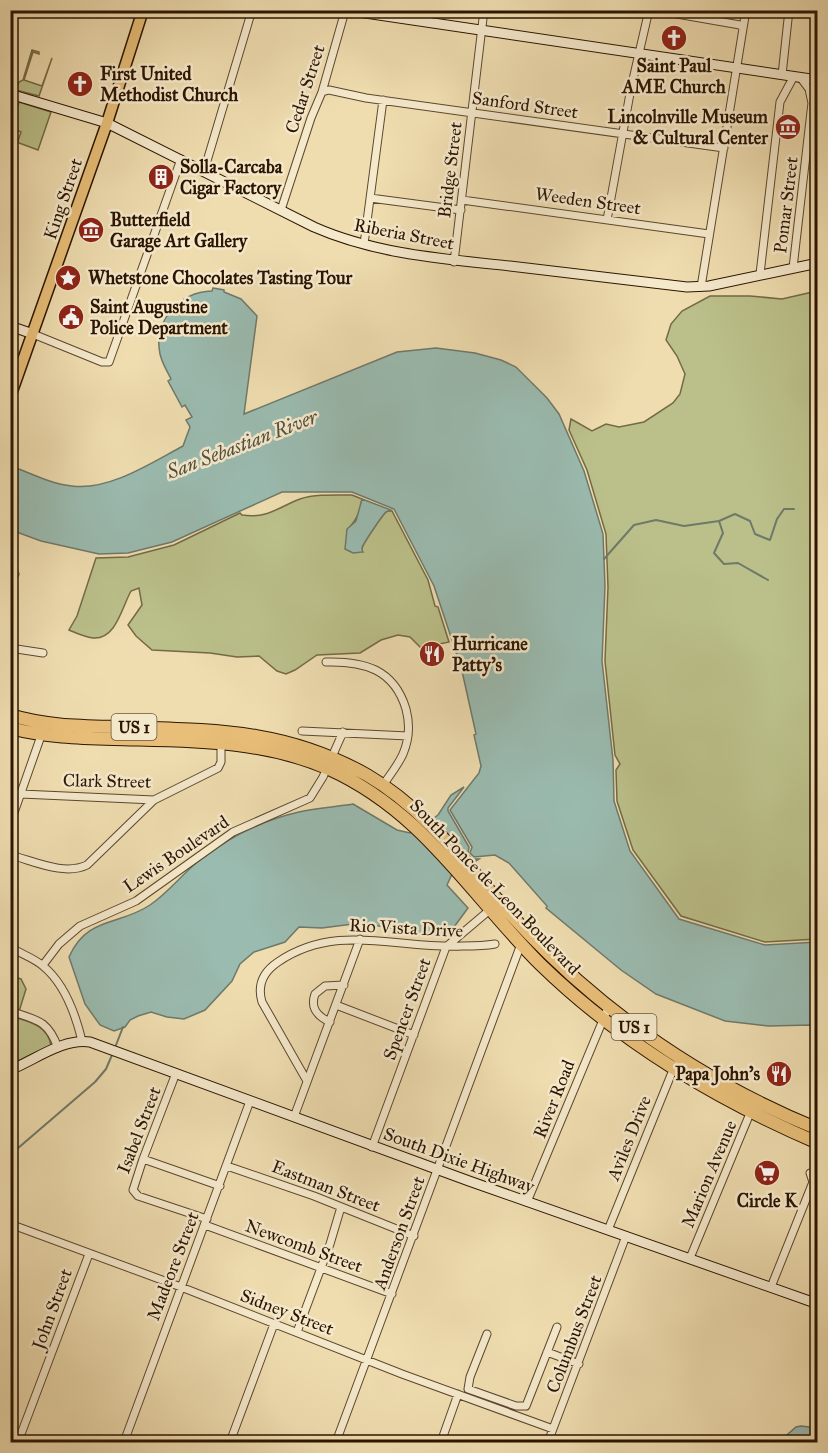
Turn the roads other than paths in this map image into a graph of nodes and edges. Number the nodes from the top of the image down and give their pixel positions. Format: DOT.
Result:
graph roads {
  1 [pos="143,10"];
  2 [pos="252,10"];
  3 [pos="345,10"];
  4 [pos="484,10"];
  5 [pos="649,10"];
  6 [pos="654,10"];
  7 [pos="746,10"];
  8 [pos="789,10"];
  9 [pos="398,14"];
  10 [pos="742,27"];
  11 [pos="482,31"];
  12 [pos="638,52"];
  13 [pos="736,67"];
  14 [pos="782,75"];
  15 [pos="797,77"];
  16 [pos="818,80"];
  17 [pos="322,92"];
  18 [pos="13,94"];
  19 [pos="382,100"];
  20 [pos="10,110"];
  21 [pos="472,112"];
  22 [pos="107,123"];
  23 [pos="814,125"];
  24 [pos="622,134"];
  25 [pos="724,148"];
  26 [pos="181,159"];
  27 [pos="204,171"];
  28 [pos="370,198"];
  29 [pos="462,200"];
  30 [pos="281,210"];
  31 [pos="461,210"];
  32 [pos="607,220"];
  33 [pos="709,234"];
  34 [pos="364,244"];
  35 [pos="454,261"];
  36 [pos="818,263"];
  37 [pos="793,268"];
  38 [pos="759,274"];
  39 [pos="701,287"];
  40 [pos="10,326"];
  41 [pos="33,334"];
  42 [pos="10,396"];
  43 [pos="10,648"];
  44 [pos="44,654"];
  45 [pos="326,662"];
  46 [pos="10,715"];
  47 [pos="10,728"];
  48 [pos="43,729"];
  49 [pos="302,731"];
  50 [pos="343,732"];
  51 [pos="408,736"];
  52 [pos="221,737"];
  53 [pos="330,763"];
  54 [pos="383,785"];
  55 [pos="21,794"];
  56 [pos="154,800"];
  57 [pos="10,824"];
  58 [pos="10,855"];
  59 [pos="495,906"];
  60 [pos="526,932"];
  61 [pos="360,939"];
  62 [pos="495,944"];
  63 [pos="521,945"];
  64 [pos="10,947"];
  65 [pos="446,947"];
  66 [pos="43,965"];
  67 [pos="344,985"];
  68 [pos="336,1005"];
  69 [pos="10,1011"];
  70 [pos="606,1014"];
  71 [pos="330,1022"];
  72 [pos="414,1035"];
  73 [pos="86,1042"];
  74 [pos="58,1048"];
  75 [pos="676,1064"];
  76 [pos="12,1068"];
  77 [pos="176,1073"];
  78 [pos="307,1081"];
  79 [pos="250,1101"];
  80 [pos="753,1108"];
  81 [pos="294,1117"];
  82 [pos="818,1129"];
  83 [pos="818,1143"];
  84 [pos="372,1147"];
  85 [pos="143,1159"];
  86 [pos="227,1166"];
  87 [pos="438,1170"];
  88 [pos="810,1173"];
  89 [pos="220,1186"];
  90 [pos="527,1202"];
  91 [pos="341,1207"];
  92 [pos="206,1222"];
  93 [pos="10,1224"];
  94 [pos="608,1230"];
  95 [pos="414,1236"];
  96 [pos="626,1236"];
  97 [pos="89,1254"];
  98 [pos="690,1258"];
  99 [pos="321,1269"];
  100 [pos="181,1287"];
  101 [pos="771,1287"];
  102 [pos="392,1294"];
  103 [pos="818,1304"];
  104 [pos="274,1324"];
  105 [pos="556,1327"];
  106 [pos="297,1332"];
  107 [pos="487,1334"];
  108 [pos="547,1352"];
  109 [pos="367,1359"];
  110 [pos="579,1364"];
  111 [pos="458,1394"];
  112 [pos="526,1406"];
  113 [pos="522,1417"];
  114 [pos="554,1429"];
  115 [pos="18,1443"];
  116 [pos="124,1443"];
  117 [pos="230,1443"];
  118 [pos="336,1443"];
  119 [pos="441,1443"];
  120 [pos="548,1443"];
  1 -- 22 [label="main road, King Street"];
  2 -- 27 [label="street"];
  3 -- 9 [label="street"];
  3 -- 17 [label="street, Cedar Street"];
  4 -- 11 [label="street, Bridge Street"];
  5 -- 12 [label="street"];
  6 -- 10 [label="street"];
  7 -- 10 [label="street"];
  8 -- 14 [label="street"];
  9 -- 11 [label="street"];
  10 -- 13 [label="street"];
  11 -- 12 [label="street"];
  11 -- 21 [label="street, Bridge Street"];
  12 -- 13 [label="street"];
  12 -- 24 [label="street"];
  13 -- 14 [label="street"];
  13 -- 25 [label="street"];
  14 -- 15 [label="street"];
  15 -- 16 [label="street"];
  15 -- 23 [label="street, Pomar Street"];
  15 -- 38 [label="street"];
  17 -- 19 [label="street, Sanford Street"];
  17 -- 30 [label="street, Cedar Street"];
  18 -- 20 [label="street"];
  18 -- 22 [label="street, Riberia Street"];
  19 -- 21 [label="street, Sanford Street"];
  19 -- 28 [label="street"];
  21 -- 24 [label="street, Sanford Street"];
  21 -- 29 [label="street, Bridge Street"];
  22 -- 26 [label="street, Riberia Street"];
  22 -- 41 [label="main road, King Street"];
  23 -- 37 [label="street, Pomar Street"];
  24 -- 25 [label="street, Sanford Street"];
  24 -- 32 [label="street"];
  25 -- 33 [label="street"];
  26 -- 27 [label="street, Riberia Street"];
  26 -- 41 [label="street"];
  27 -- 30 [label="street, Riberia Street"];
  28 -- 31 [label="street"];
  28 -- 34 [label="street"];
  29 -- 31 [label="street, Bridge Street"];
  29 -- 32 [label="street, Weeden Street"];
  30 -- 34 [label="street, Riberia Street"];
  31 -- 35 [label="street, Bridge Street"];
  32 -- 33 [label="street, Weeden Street"];
  33 -- 39 [label="street"];
  34 -- 35 [label="street, Riberia Street"];
  35 -- 39 [label="street, Riberia Street"];
  36 -- 37 [label="street, Riberia Street"];
  37 -- 38 [label="street, Riberia Street"];
  38 -- 39 [label="street, Riberia Street"];
  40 -- 41 [label="street"];
  41 -- 42 [label="main road, King Street"];
  43 -- 44 [label="street"];
  45 -- 51 [label="street"];
  46 -- 48 [label="highway, South Ponce de Leon Boulevard / US 1"];
  47 -- 48 [label="highway, South Ponce de Leon Boulevard / US 1"];
  48 -- 52 [label="highway, South Ponce de Leon Boulevard / US 1"];
  48 -- 55 [label="street"];
  49 -- 50 [label="street"];
  50 -- 51 [label="street"];
  50 -- 53 [label="street, Lewis Boulevard"];
  51 -- 54 [label="street"];
  52 -- 53 [label="highway, South Ponce de Leon Boulevard / US 1"];
  52 -- 56 [label="street, Clark Street"];
  53 -- 54 [label="highway, South Ponce de Leon Boulevard / US 1"];
  53 -- 59 [label="highway, South Ponce de Leon Boulevard / US 1"];
  53 -- 66 [label="street, Lewis Boulevard"];
  54 -- 59 [label="highway, South Ponce de Leon Boulevard / US 1"];
  55 -- 56 [label="street, Clark Street"];
  55 -- 57 [label="street"];
  56 -- 58 [label="street"];
  59 -- 60 [label="highway, South Ponce de Leon Boulevard / US 1"];
  59 -- 63 [label="highway, South Ponce de Leon Boulevard / US 1"];
  59 -- 65 [label="street, Spencer Street"];
  60 -- 63 [label="street, Anderson Street"];
  60 -- 70 [label="highway, South Ponce de Leon Boulevard / US 1"];
  61 -- 65 [label="street, Rio Vista Drive"];
  61 -- 67 [label="street"];
  61 -- 78 [label="street, Rio Vista Drive"];
  62 -- 65 [label="street, Rio Vista Drive"];
  63 -- 70 [label="highway, South Ponce de Leon Boulevard / US 1"];
  63 -- 87 [label="street, Anderson Street"];
  64 -- 66 [label="street"];
  65 -- 72 [label="street, Spencer Street"];
  66 -- 73 [label="street"];
  67 -- 68 [label="street"];
  67 -- 71 [label="street"];
  68 -- 71 [label="street"];
  68 -- 72 [label="street"];
  69 -- 74 [label="street"];
  70 -- 75 [label="highway, South Ponce de Leon Boulevard / US 1"];
  70 -- 90 [label="street, River Road"];
  71 -- 78 [label="street"];
  72 -- 84 [label="street, Spencer Street"];
  73 -- 74 [label="street"];
  73 -- 77 [label="street, South Dixie Highway"];
  74 -- 76 [label="street"];
  75 -- 80 [label="highway, South Ponce de Leon Boulevard / US 1"];
  75 -- 94 [label="street, Aviles Drive"];
  77 -- 79 [label="street, South Dixie Highway"];
  77 -- 85 [label="street, Isabel Street"];
  78 -- 81 [label="street"];
  79 -- 81 [label="street, South Dixie Highway"];
  79 -- 86 [label="street, Madeore Street"];
  80 -- 82 [label="highway, South Ponce de Leon Boulevard / US 1"];
  80 -- 83 [label="highway, South Ponce de Leon Boulevard / US 1"];
  80 -- 98 [label="street, Marion Avenue"];
  81 -- 84 [label="street, South Dixie Highway"];
  84 -- 87 [label="street, South Dixie Highway"];
  85 -- 89 [label="street"];
  85 -- 92 [label="street, Isabel Street"];
  86 -- 89 [label="street, Madeore Street"];
  86 -- 91 [label="street, Eastman Street"];
  87 -- 90 [label="street, South Dixie Highway"];
  87 -- 95 [label="street, Anderson Street"];
  88 -- 101 [label="street"];
  89 -- 92 [label="street, Madeore Street"];
  90 -- 94 [label="street, South Dixie Highway"];
  91 -- 95 [label="street, Eastman Street"];
  91 -- 99 [label="street"];
  92 -- 99 [label="street, Newcomb Street"];
  92 -- 100 [label="street, Madeore Street"];
  93 -- 97 [label="street, Sidney Street"];
  94 -- 96 [label="street, South Dixie Highway"];
  95 -- 102 [label="street, Anderson Street"];
  96 -- 98 [label="street, South Dixie Highway"];
  96 -- 110 [label="street, Columbus Street"];
  97 -- 100 [label="street, Sidney Street"];
  97 -- 115 [label="street, John Street"];
  98 -- 101 [label="street, South Dixie Highway"];
  99 -- 102 [label="street, Newcomb Street"];
  99 -- 106 [label="street"];
  100 -- 104 [label="street, Sidney Street"];
  100 -- 116 [label="street, Madeore Street"];
  101 -- 103 [label="street, South Dixie Highway"];
  102 -- 109 [label="street, Anderson Street"];
  104 -- 106 [label="street, Sidney Street"];
  104 -- 117 [label="street"];
  105 -- 108 [label="street"];
  106 -- 109 [label="street, Sidney Street"];
  107 -- 112 [label="street"];
  108 -- 110 [label="street"];
  108 -- 112 [label="street"];
  109 -- 111 [label="street, Sidney Street"];
  109 -- 118 [label="street, Anderson Street"];
  110 -- 114 [label="street, Columbus Street"];
  111 -- 113 [label="street, Sidney Street"];
  111 -- 119 [label="street"];
  112 -- 113 [label="street"];
  113 -- 114 [label="street, Sidney Street"];
  114 -- 120 [label="street, Columbus Street"];
}
